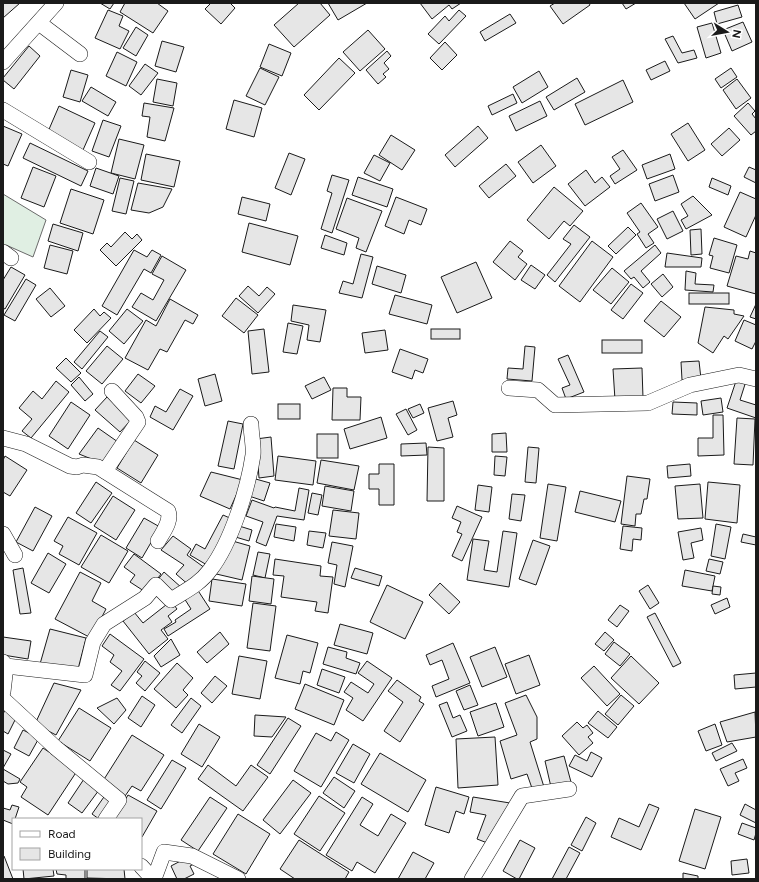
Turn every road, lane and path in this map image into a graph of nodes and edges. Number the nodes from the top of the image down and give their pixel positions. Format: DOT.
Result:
graph roads {
  1 [pos="56,3"];
  2 [pos="39,23"];
  3 [pos="80,54"];
  4 [pos="3,62"];
  5 [pos="3,110"];
  6 [pos="89,162"];
  7 [pos="756,379"];
  8 [pos="509,388"];
  9 [pos="112,391"];
  10 [pos="251,424"];
  11 [pos="3,438"];
  12 [pos="105,471"];
  13 [pos="3,534"];
  14 [pos="158,541"];
  15 [pos="15,555"];
  16 [pos="5,664"];
  17 [pos="3,692"];
  18 [pos="3,699"];
  19 [pos="569,789"];
  20 [pos="107,818"];
  21 [pos="142,867"];
  22 [pos="153,879"];
  23 [pos="238,879"];
  24 [pos="472,879"];
  1 -- 2 [label="street"];
  2 -- 3 [label="street"];
  2 -- 4 [label="street"];
  5 -- 6 [label="street"];
  7 -- 8 [label="street"];
  9 -- 12 [label="street"];
  10 -- 16 [label="street"];
  11 -- 12 [label="street"];
  12 -- 14 [label="street"];
  13 -- 15 [label="street"];
  16 -- 17 [label="street"];
  18 -- 20 [label="street"];
  19 -- 24 [label="street"];
  21 -- 22 [label="street"];
  22 -- 23 [label="street"];
}
